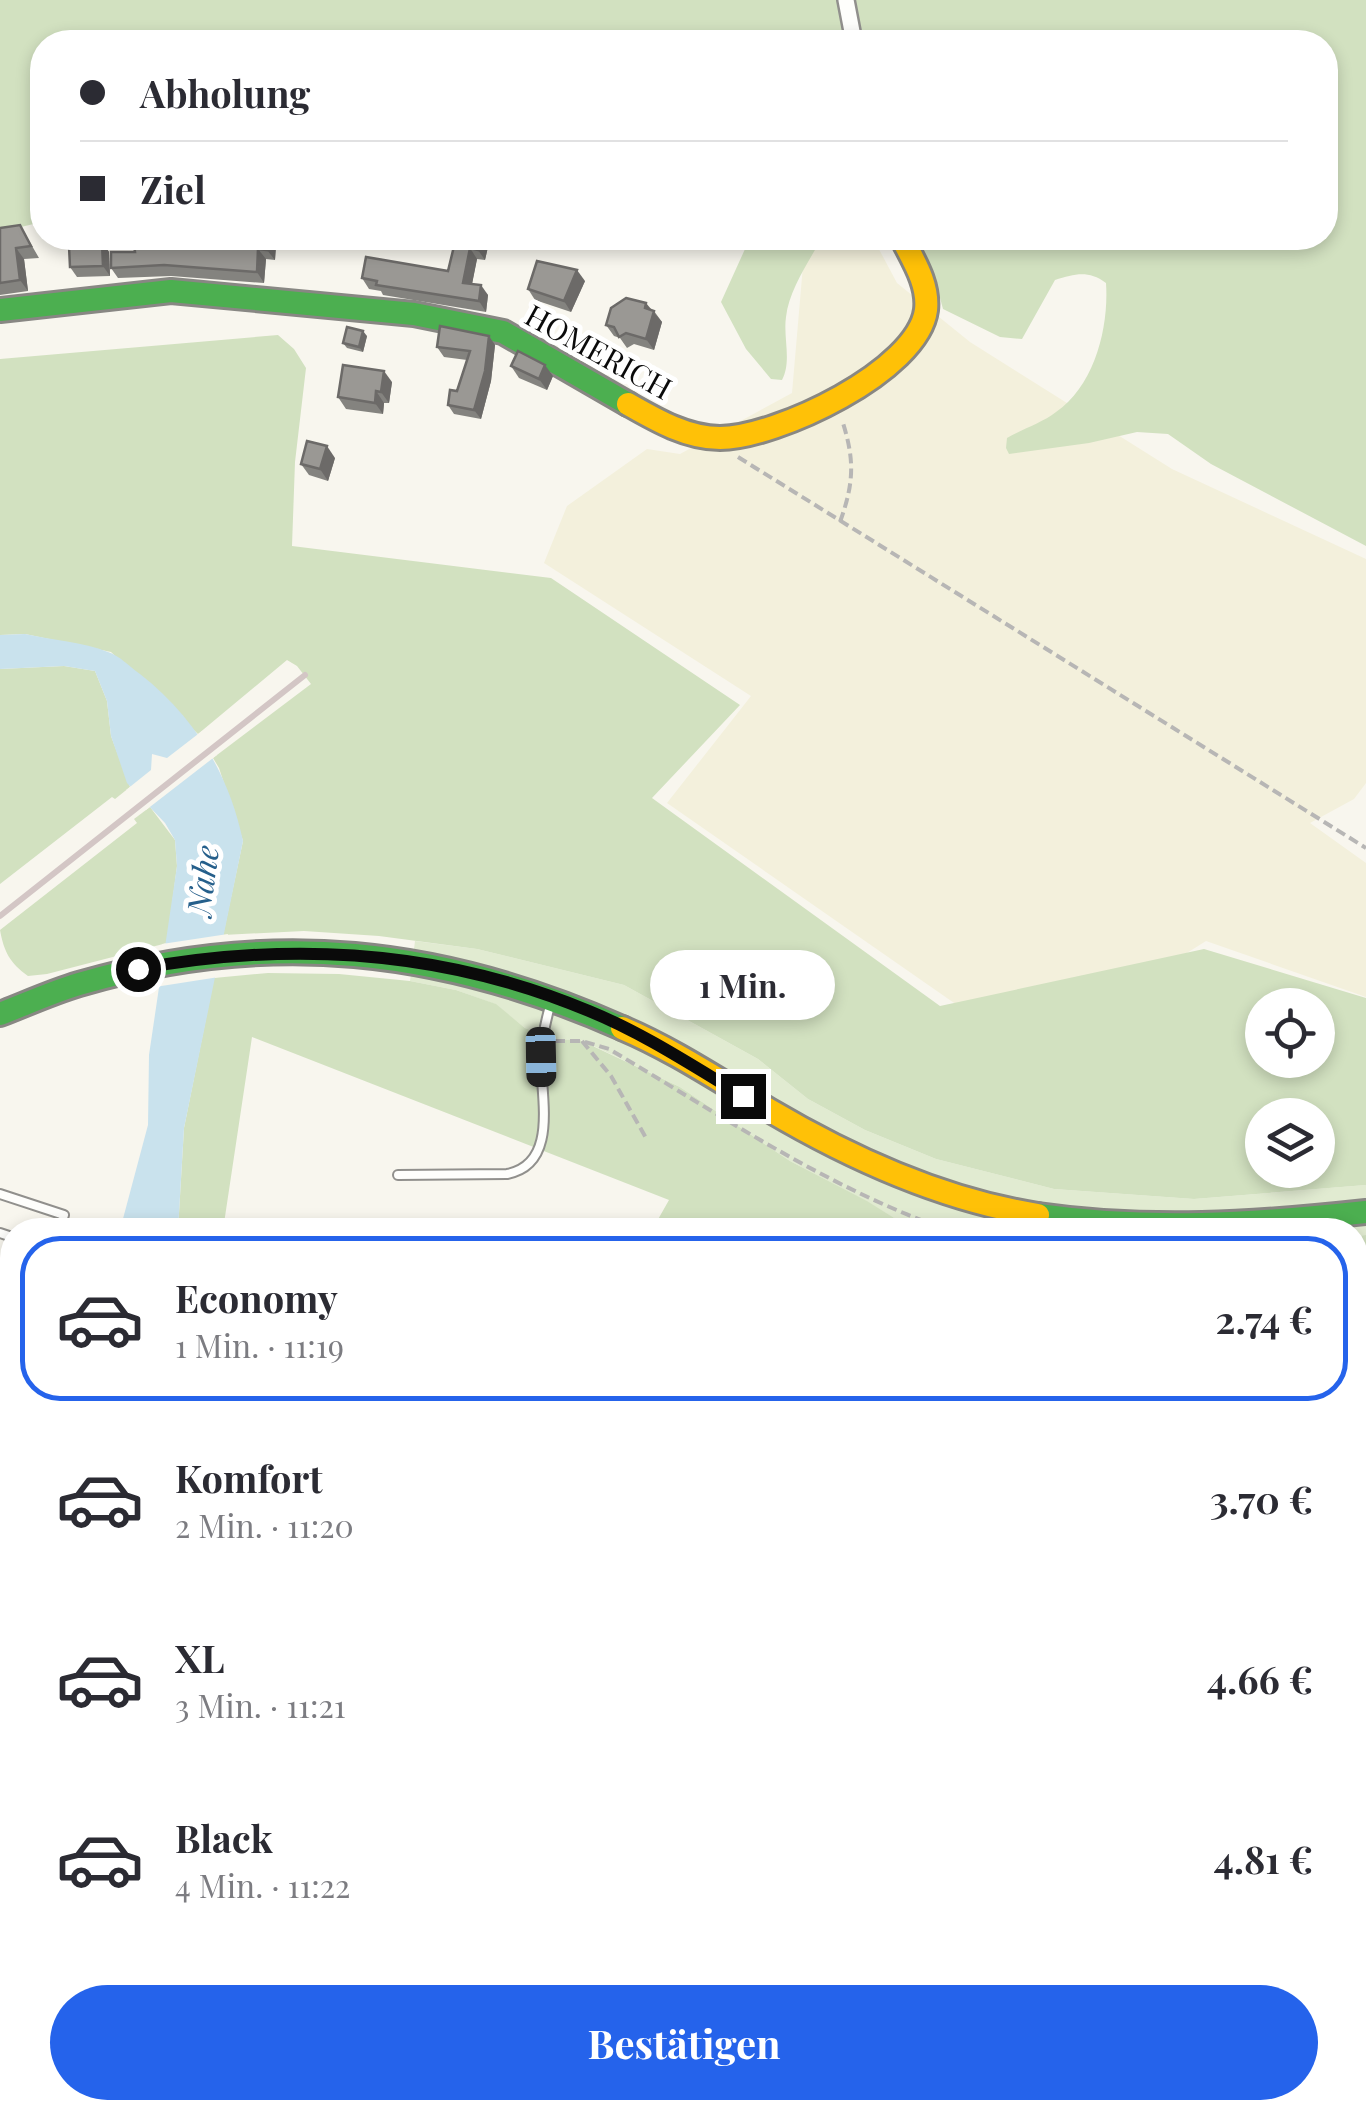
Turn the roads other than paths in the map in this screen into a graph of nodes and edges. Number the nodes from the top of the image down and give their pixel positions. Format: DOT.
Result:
graph roads {
  1 [pos="846,0"];
  2 [pos="852,30"];
  3 [pos="907,250"];
  4 [pos="0,310"];
  5 [pos="552,996"];
  6 [pos="0,1014"];
  7 [pos="398,1176"];
  8 [pos="0,1194"];
  9 [pos="1366,1212"];
  10 [pos="63,1218"];
  11 [pos="1063,1218"];
  12 [pos="1314,1218"];
  1 -- 2 [label="street"];
  3 -- 4 [label="main road, HOMERICH"];
  5 -- 6 [label="main road"];
  5 -- 7 [label="lane"];
  5 -- 11 [label="main road"];
  8 -- 10 [label="lane"];
  9 -- 12 [label="main road"];
}
